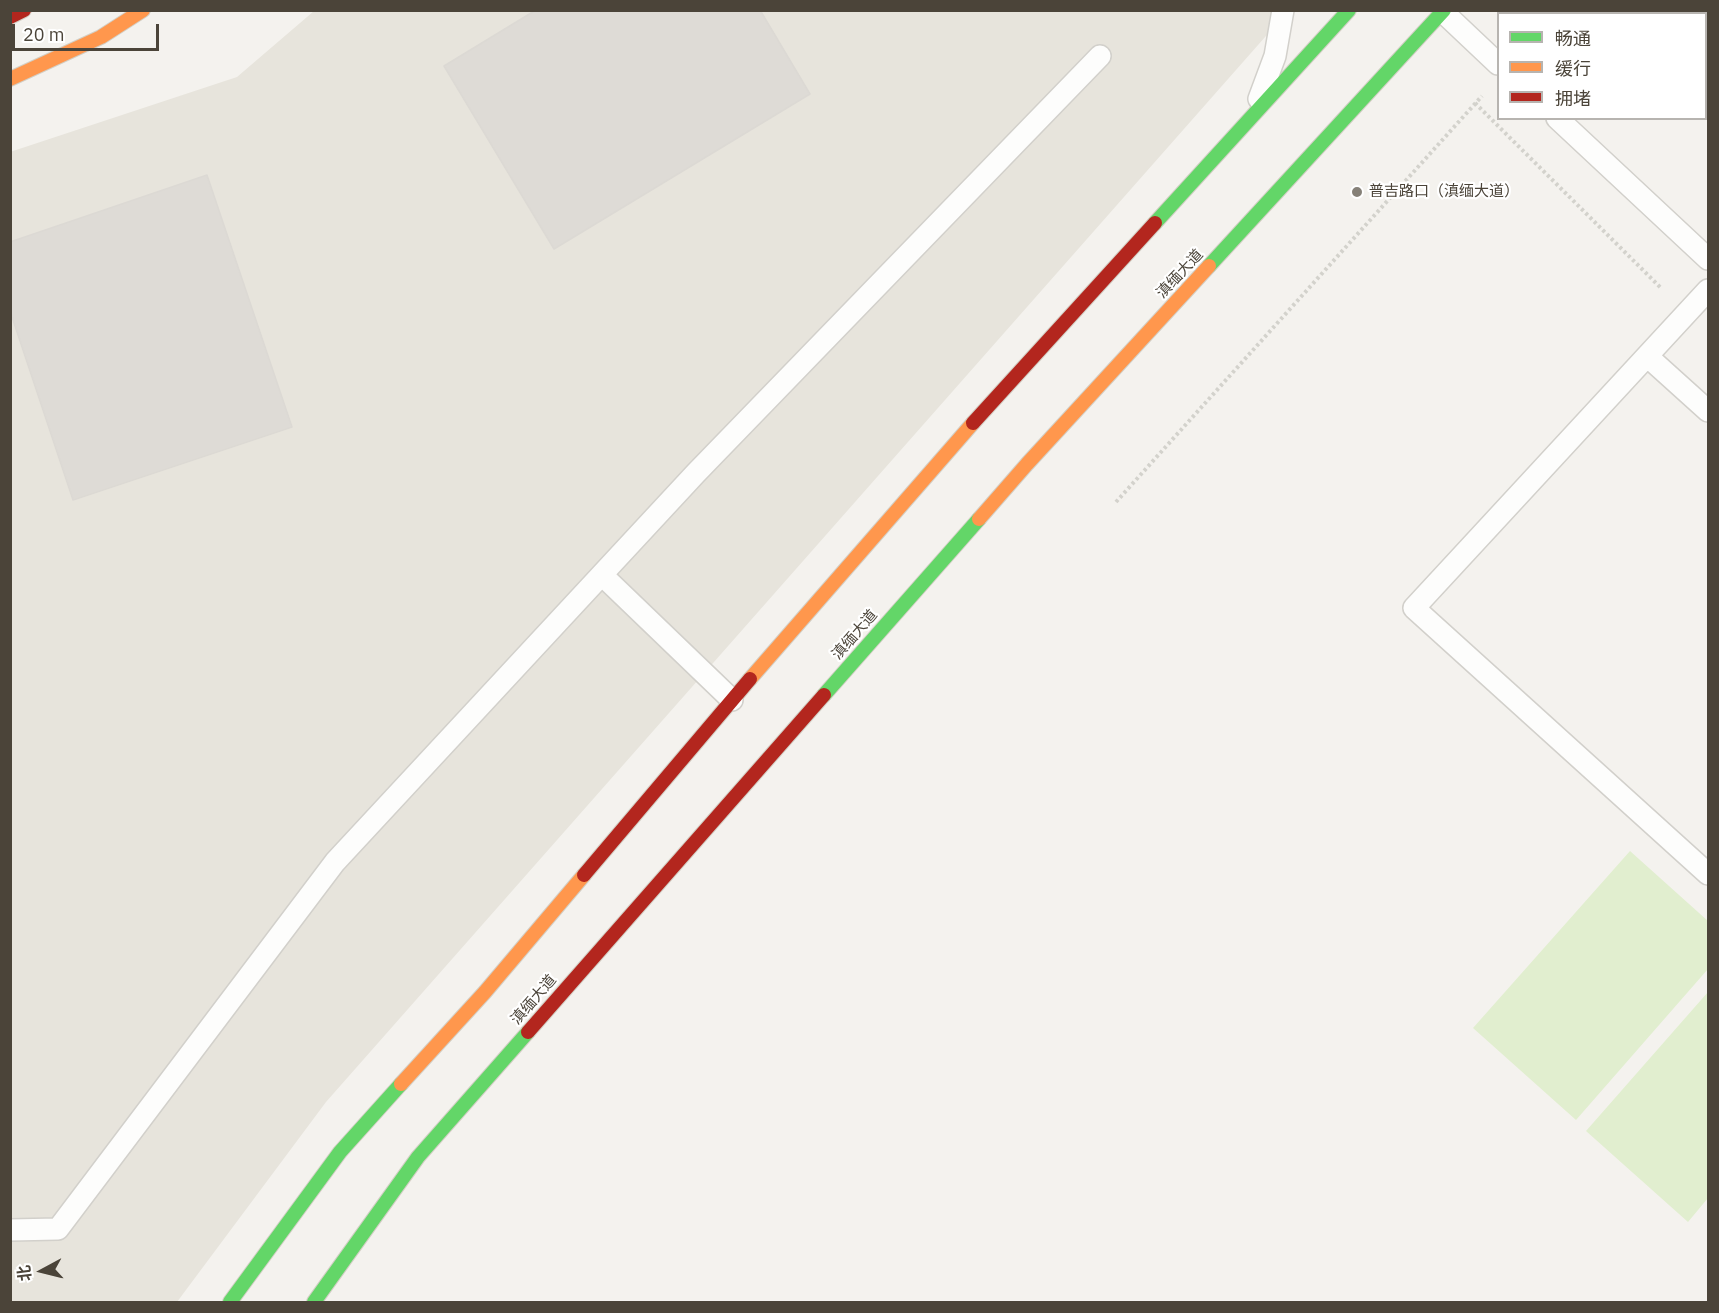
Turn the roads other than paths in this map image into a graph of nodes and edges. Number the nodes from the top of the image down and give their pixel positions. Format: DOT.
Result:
graph roads {
  1 [pos="24,10"];
  2 [pos="143,10"];
  3 [pos="1283,10"];
  4 [pos="1349,10"];
  5 [pos="1443,11"];
  6 [pos="10,17"];
  7 [pos="1100,56"];
  8 [pos="1497,63"];
  9 [pos="10,79"];
  10 [pos="1254,116"];
  11 [pos="1559,120"];
  12 [pos="1708,259"];
  13 [pos="1708,290"];
  14 [pos="1647,356"];
  15 [pos="1708,411"];
  16 [pos="602,575"];
  17 [pos="732,700"];
  18 [pos="1708,874"];
  19 [pos="10,1230"];
  20 [pos="230,1302"];
  21 [pos="314,1302"];
  1 -- 6 [label="main road"];
  2 -- 9 [label="main road"];
  3 -- 10 [label="lane"];
  4 -- 10 [label="main road"];
  5 -- 8 [label="lane"];
  5 -- 21 [label="main road, 滇缅大道"];
  7 -- 16 [label="lane"];
  10 -- 17 [label="main road"];
  11 -- 12 [label="lane"];
  13 -- 14 [label="lane"];
  14 -- 15 [label="lane"];
  14 -- 18 [label="lane"];
  16 -- 17 [label="lane"];
  16 -- 19 [label="lane"];
  17 -- 20 [label="main road"];
}
